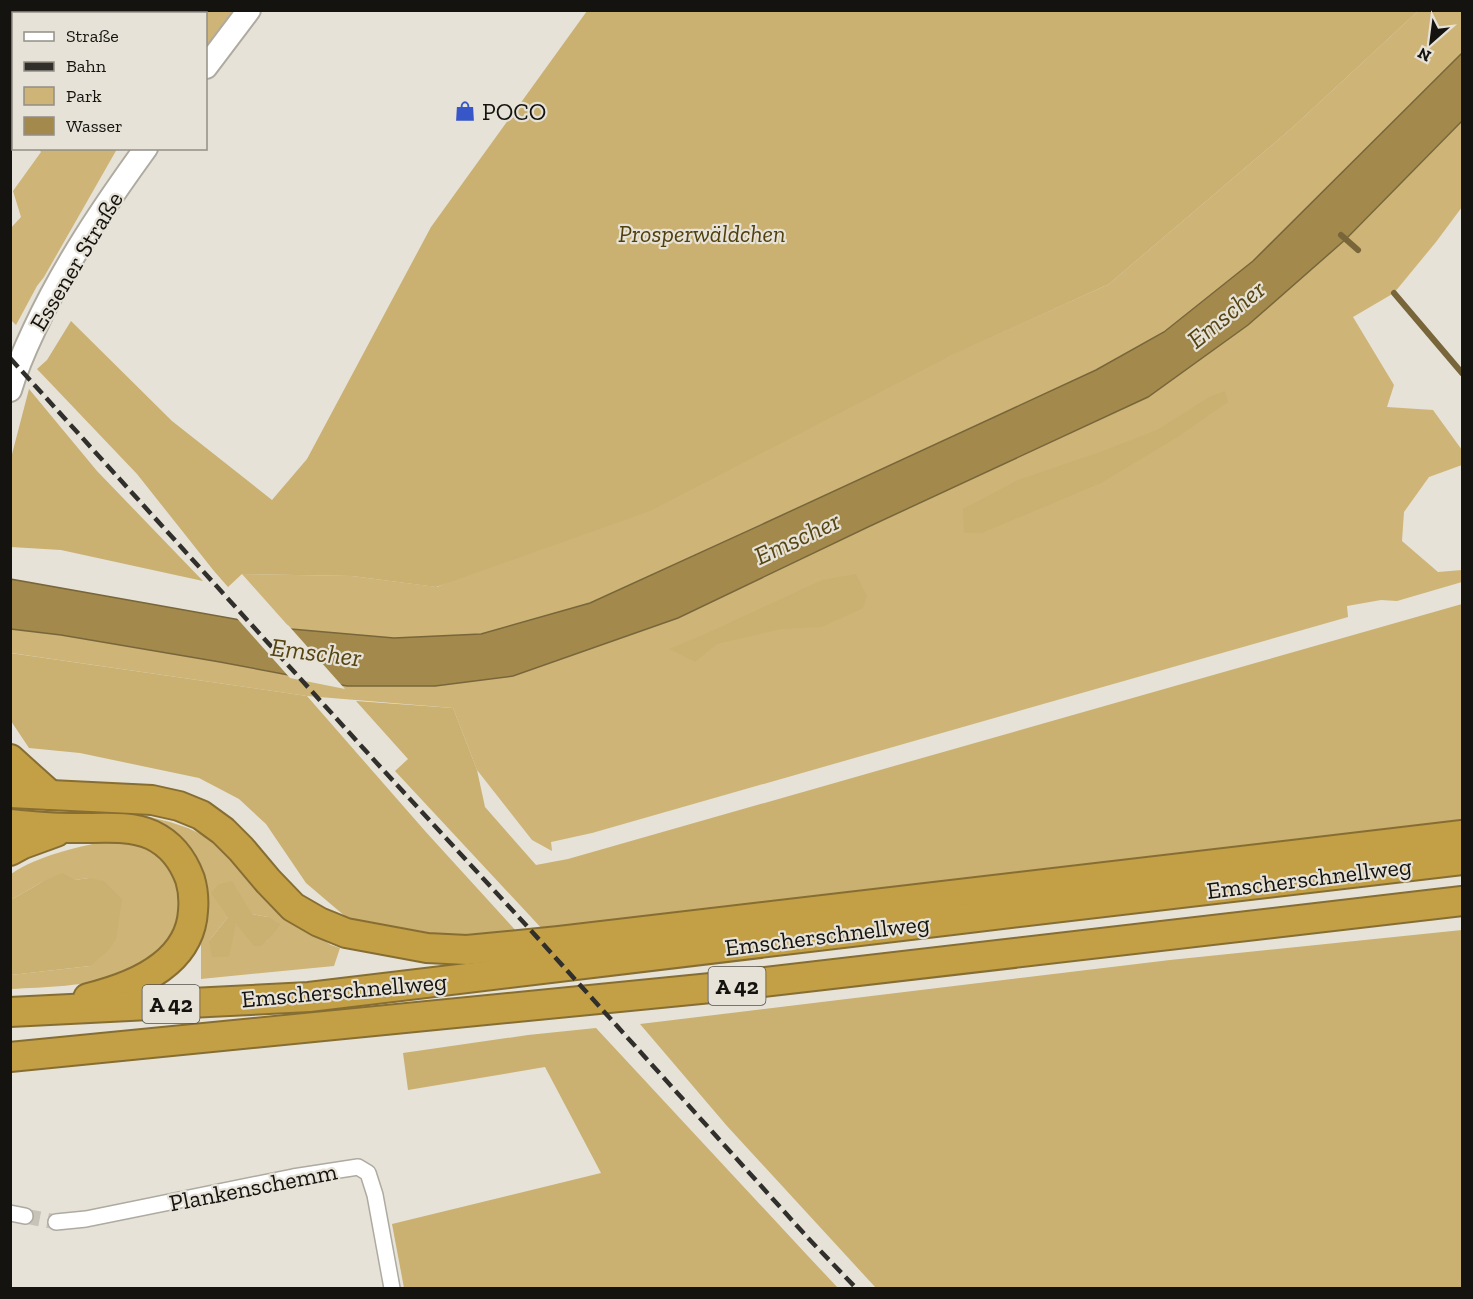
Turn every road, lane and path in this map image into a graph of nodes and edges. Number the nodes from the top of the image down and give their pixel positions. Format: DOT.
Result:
graph roads {
  1 [pos="249,10"];
  2 [pos="207,66"];
  3 [pos="145,150"];
  4 [pos="12,383"];
  5 [pos="10,759"];
  6 [pos="10,793"];
  7 [pos="50,795"];
  8 [pos="10,824"];
  9 [pos="67,828"];
  10 [pos="1462,834"];
  11 [pos="10,850"];
  12 [pos="1462,860"];
  13 [pos="1462,901"];
  14 [pos="22,1011"];
  15 [pos="10,1057"];
  16 [pos="56,1222"];
  17 [pos="392,1288"];
  1 -- 2 [label="main road"];
  3 -- 4 [label="main road, Essener Straße"];
  5 -- 7 [label="highway"];
  6 -- 7 [label="highway"];
  7 -- 10 [label="highway"];
  8 -- 9 [label="highway"];
  9 -- 11 [label="highway"];
  9 -- 14 [label="highway"];
  12 -- 14 [label="highway, Emscherschnellweg / A 42"];
  13 -- 15 [label="highway, A 42"];
  16 -- 17 [label="street, Plankenschemm"];
}
